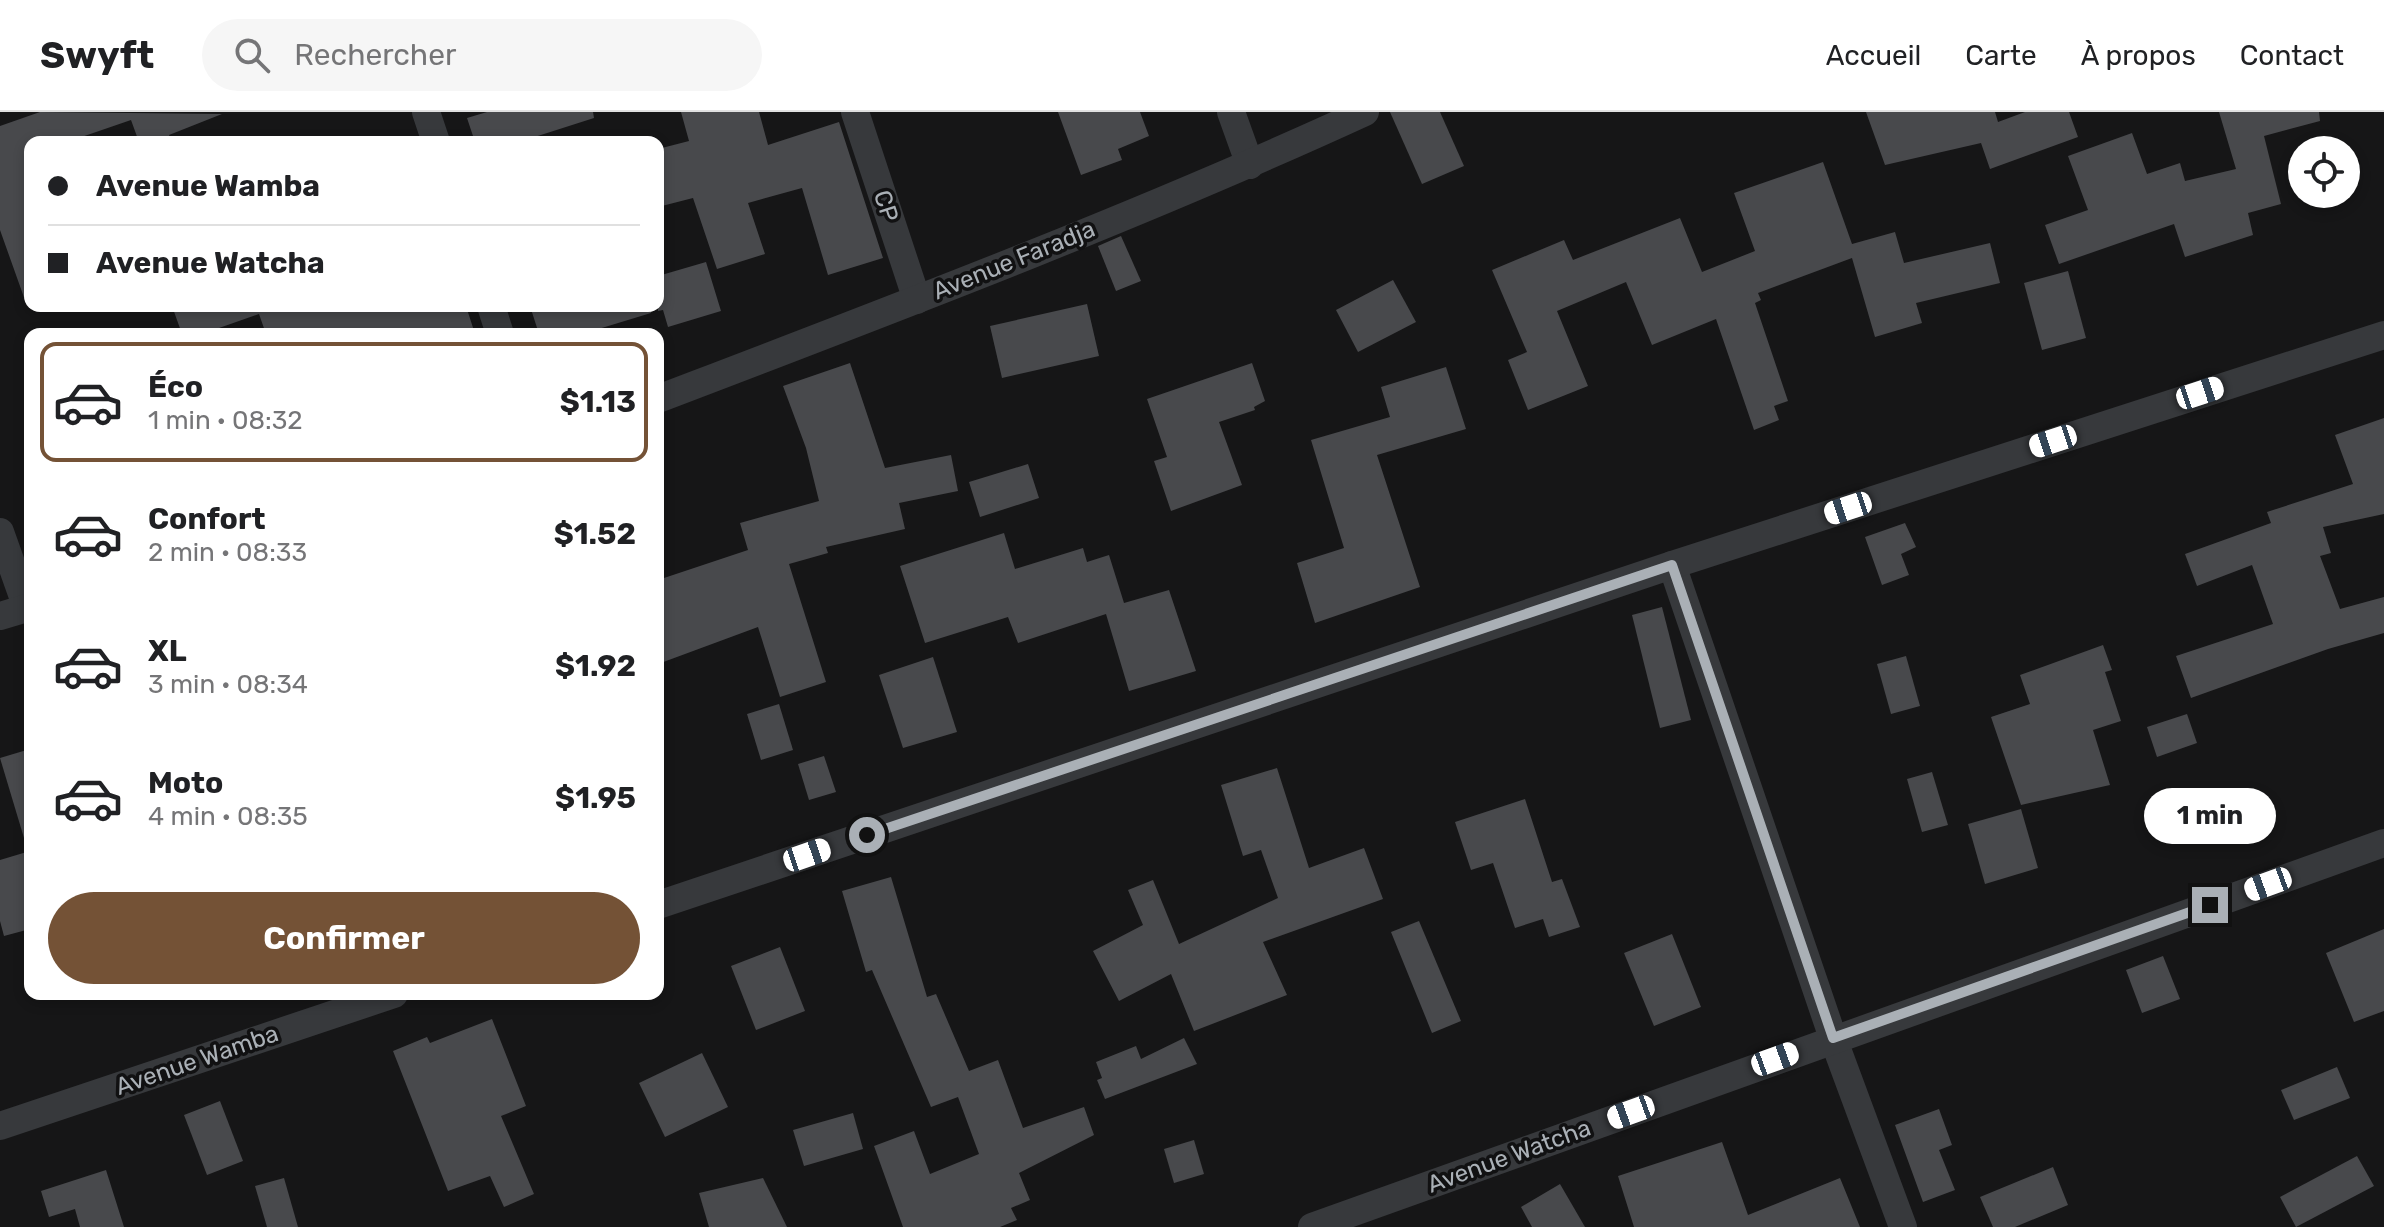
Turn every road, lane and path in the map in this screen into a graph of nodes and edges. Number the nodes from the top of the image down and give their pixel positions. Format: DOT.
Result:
graph roads {
  1 [pos="426,112"];
  2 [pos="855,112"];
  3 [pos="1231,112"];
  4 [pos="1365,112"];
  5 [pos="434,136"];
  6 [pos="1250,165"];
  7 [pos="917,300"];
  8 [pos="2384,335"];
  9 [pos="664,397"];
  10 [pos="0,532"];
  11 [pos="1672,565"];
  12 [pos="19,610"];
  13 [pos="2384,843"];
  14 [pos="664,903"];
  15 [pos="376,1000"];
  16 [pos="1833,1038"];
  17 [pos="0,1126"];
  18 [pos="1312,1227"];
  19 [pos="1903,1227"];
  1 -- 5 [label="street"];
  2 -- 7 [label="street, CP"];
  3 -- 6 [label="street"];
  4 -- 6 [label="street, Avenue Faradja"];
  6 -- 7 [label="street, Avenue Faradja"];
  7 -- 9 [label="street, Avenue Faradja"];
  8 -- 11 [label="street"];
  10 -- 12 [label="street"];
  11 -- 14 [label="street"];
  11 -- 16 [label="street"];
  13 -- 16 [label="street, Avenue Watcha"];
  15 -- 17 [label="street, Avenue Wamba"];
  16 -- 18 [label="street, Avenue Watcha"];
  16 -- 19 [label="street"];
}
